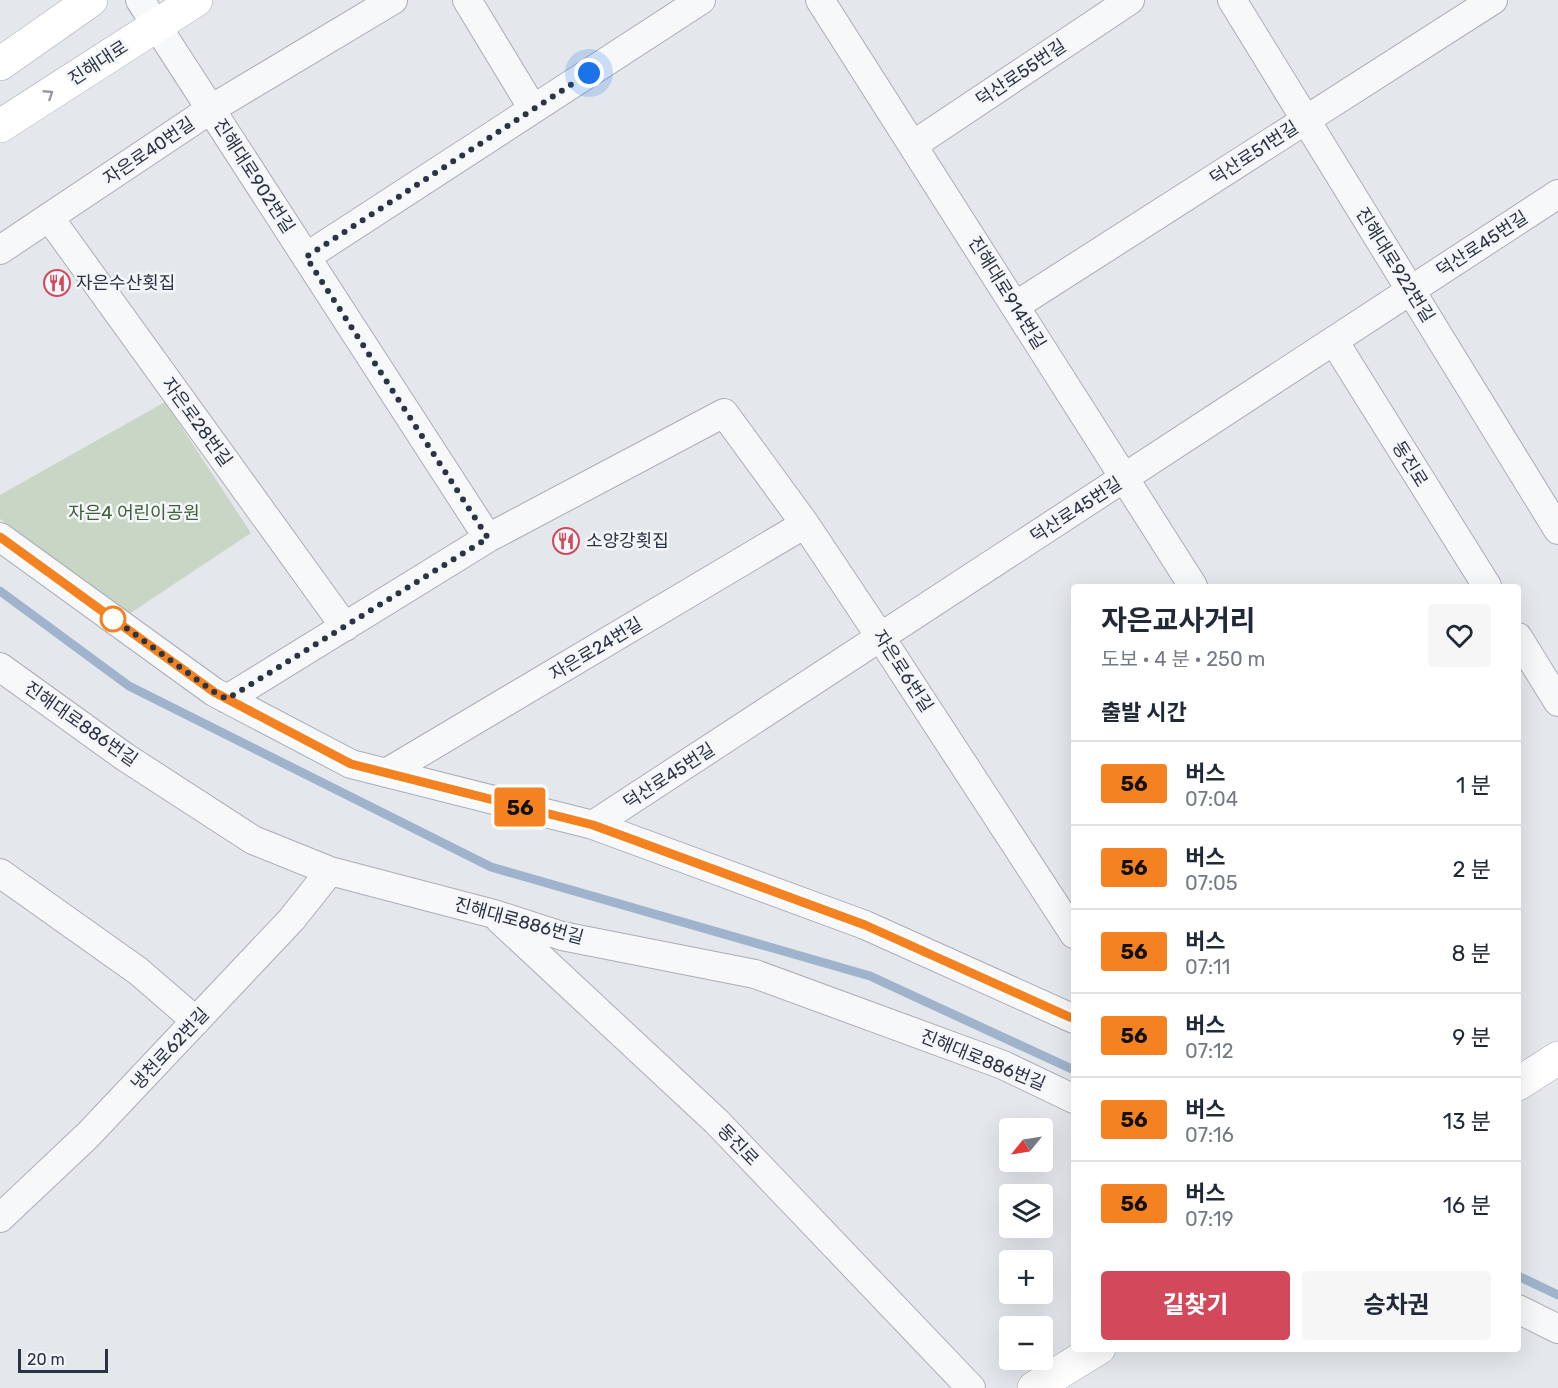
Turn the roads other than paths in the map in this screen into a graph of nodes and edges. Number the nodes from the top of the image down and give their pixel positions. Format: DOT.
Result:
graph roads {
  1 [pos="91,0"];
  2 [pos="196,0"];
  3 [pos="393,0"];
  4 [pos="466,0"];
  5 [pos="700,0"];
  6 [pos="820,0"];
  7 [pos="1130,0"];
  8 [pos="1232,0"];
  9 [pos="1493,0"];
  10 [pos="148,13"];
  11 [pos="0,64"];
  12 [pos="533,109"];
  13 [pos="211,110"];
  14 [pos="1305,120"];
  15 [pos="0,126"];
  16 [pos="912,145"];
  17 [pos="1558,194"];
  18 [pos="49,217"];
  19 [pos="0,250"];
  20 [pos="306,257"];
  21 [pos="1411,291"];
  22 [pos="1015,306"];
  23 [pos="1334,341"];
  24 [pos="1124,478"];
  25 [pos="805,524"];
  26 [pos="1558,530"];
  27 [pos="0,537"];
  28 [pos="488,538"];
  29 [pos="1192,584"];
  30 [pos="1485,584"];
  31 [pos="345,627"];
  32 [pos="881,638"];
  33 [pos="1521,642"];
  34 [pos="0,667"];
  35 [pos="227,699"];
  36 [pos="1558,702"];
  37 [pos="386,773"];
  38 [pos="593,825"];
  39 [pos="330,871"];
  40 [pos="0,873"];
  41 [pos="494,914"];
  42 [pos="1071,929"];
  43 [pos="1071,1018"];
  44 [pos="196,1021"];
  45 [pos="1558,1058"];
  46 [pos="1521,1081"];
  47 [pos="1071,1098"];
  48 [pos="0,1218"];
  49 [pos="1521,1310"];
  50 [pos="1558,1329"];
  51 [pos="1092,1352"];
  52 [pos="971,1388"];
  53 [pos="1034,1388"];
  1 -- 11 [label="main road"];
  2 -- 10 [label="main road, 진해대로"];
  3 -- 13 [label="street, 자은로40번길"];
  4 -- 12 [label="street"];
  5 -- 12 [label="street"];
  6 -- 16 [label="street, 진해대로914번길"];
  7 -- 16 [label="street, 덕산로55번길"];
  8 -- 14 [label="street, 진해대로922번길"];
  9 -- 14 [label="street, 덕산로51번길"];
  10 -- 13 [label="street, 진해대로902번길"];
  15 -- 10 [label="main road, 진해대로, one-way"];
  12 -- 20 [label="street"];
  13 -- 18 [label="street, 자은로40번길"];
  13 -- 20 [label="street, 진해대로902번길"];
  14 -- 21 [label="street, 진해대로922번길"];
  14 -- 22 [label="street, 덕산로51번길"];
  16 -- 22 [label="street, 진해대로914번길"];
  17 -- 21 [label="street, 덕산로45번길"];
  18 -- 19 [label="street, 자은로40번길"];
  18 -- 31 [label="street, 자은로28번길"];
  20 -- 28 [label="street, 진해대로902번길"];
  21 -- 23 [label="street, 덕산로45번길"];
  21 -- 26 [label="street, 진해대로922번길"];
  22 -- 24 [label="street, 진해대로914번길"];
  23 -- 24 [label="street, 덕산로45번길"];
  23 -- 30 [label="street, 동진로"];
  24 -- 29 [label="street, 진해대로914번길"];
  24 -- 32 [label="street, 덕산로45번길"];
  25 -- 28 [label="street, 자은로6번길"];
  25 -- 32 [label="street, 자은로6번길"];
  25 -- 37 [label="street, 자은로24번길"];
  27 -- 35 [label="street"];
  28 -- 31 [label="street"];
  31 -- 35 [label="street"];
  32 -- 38 [label="street, 덕산로45번길"];
  32 -- 42 [label="street, 자은로6번길"];
  33 -- 36 [label="street"];
  34 -- 39 [label="street, 진해대로886번길"];
  35 -- 37 [label="street"];
  37 -- 38 [label="street"];
  38 -- 43 [label="street"];
  39 -- 41 [label="street, 진해대로886번길"];
  39 -- 44 [label="street, 냉천로62번길"];
  40 -- 44 [label="street"];
  41 -- 47 [label="street, 진해대로886번길"];
  41 -- 52 [label="street, 동진로"];
  44 -- 48 [label="street, 냉천로62번길"];
  45 -- 46 [label="main road"];
  49 -- 50 [label="street"];
  51 -- 53 [label="main road"];
}
